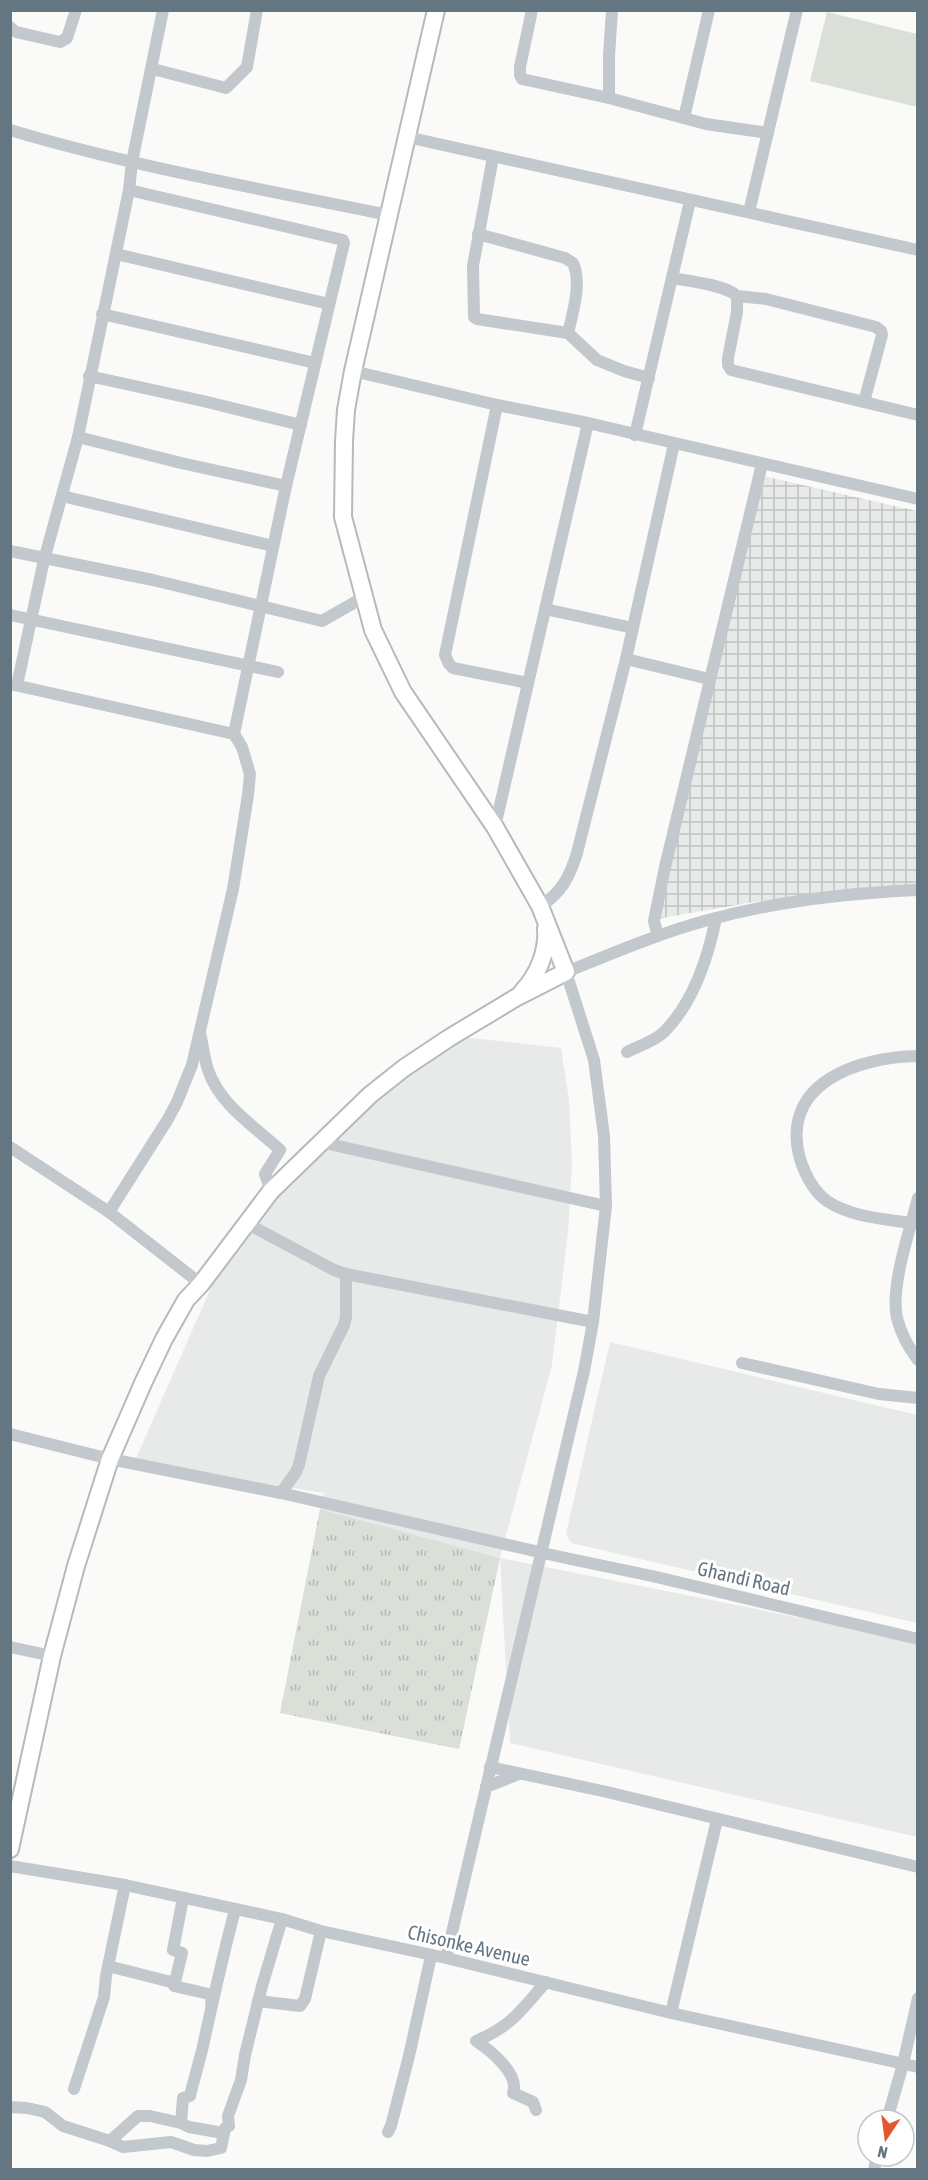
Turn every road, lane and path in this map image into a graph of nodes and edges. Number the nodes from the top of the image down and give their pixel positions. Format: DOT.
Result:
graph roads {
  1 [pos="76,10"];
  2 [pos="163,10"];
  3 [pos="257,10"];
  4 [pos="436,10"];
  5 [pos="532,10"];
  6 [pos="612,10"];
  7 [pos="709,10"];
  8 [pos="796,10"];
  9 [pos="10,27"];
  10 [pos="153,69"];
  11 [pos="609,98"];
  12 [pos="684,118"];
  13 [pos="10,130"];
  14 [pos="768,133"];
  15 [pos="407,137"];
  16 [pos="493,157"];
  17 [pos="132,162"];
  18 [pos="129,190"];
  19 [pos="690,201"];
  20 [pos="749,212"];
  21 [pos="388,215"];
  22 [pos="478,234"];
  23 [pos="918,250"];
  24 [pos="116,254"];
  25 [pos="672,278"];
  26 [pos="737,296"];
  27 [pos="329,304"];
  28 [pos="102,314"];
  29 [pos="568,333"];
  30 [pos="315,363"];
  31 [pos="353,372"];
  32 [pos="89,376"];
  33 [pos="649,378"];
  34 [pos="864,402"];
  35 [pos="497,405"];
  36 [pos="918,415"];
  37 [pos="588,423"];
  38 [pos="302,425"];
  39 [pos="635,435"];
  40 [pos="78,437"];
  41 [pos="674,444"];
  42 [pos="762,464"];
  43 [pos="286,486"];
  44 [pos="62,496"];
  45 [pos="918,499"];
  46 [pos="273,546"];
  47 [pos="10,551"];
  48 [pos="44,560"];
  49 [pos="364,597"];
  50 [pos="262,607"];
  51 [pos="545,609"];
  52 [pos="10,615"];
  53 [pos="30,619"];
  54 [pos="633,628"];
  55 [pos="626,659"];
  56 [pos="248,667"];
  57 [pos="278,672"];
  58 [pos="709,679"];
  59 [pos="528,683"];
  60 [pos="14,684"];
  61 [pos="234,734"];
  62 [pos="495,827"];
  63 [pos="918,890"];
  64 [pos="542,909"];
  65 [pos="716,918"];
  66 [pos="658,936"];
  67 [pos="566,972"];
  68 [pos="518,997"];
  69 [pos="199,1030"];
  70 [pos="627,1052"];
  71 [pos="918,1056"];
  72 [pos="320,1142"];
  73 [pos="10,1147"];
  74 [pos="271,1191"];
  75 [pos="918,1198"];
  76 [pos="606,1206"];
  77 [pos="109,1212"];
  78 [pos="246,1223"];
  79 [pos="911,1223"];
  80 [pos="346,1274"];
  81 [pos="201,1284"];
  82 [pos="593,1322"];
  83 [pos="918,1360"];
  84 [pos="742,1363"];
  85 [pos="918,1398"];
  86 [pos="10,1434"];
  87 [pos="110,1459"];
  88 [pos="281,1492"];
  89 [pos="542,1552"];
  90 [pos="918,1640"];
  91 [pos="10,1647"];
  92 [pos="52,1656"];
  93 [pos="490,1767"];
  94 [pos="519,1774"];
  95 [pos="486,1787"];
  96 [pos="717,1820"];
  97 [pos="10,1849"];
  98 [pos="10,1866"];
  99 [pos="918,1867"];
  100 [pos="125,1885"];
  101 [pos="183,1898"];
  102 [pos="235,1910"];
  103 [pos="282,1919"];
  104 [pos="321,1931"];
  105 [pos="431,1956"];
  106 [pos="446,1958"];
  107 [pos="108,1966"];
  108 [pos="546,1982"];
  109 [pos="175,1983"];
  110 [pos="918,1998"];
  111 [pos="258,2001"];
  112 [pos="671,2013"];
  113 [pos="207,2025"];
  114 [pos="903,2064"];
  115 [pos="918,2067"];
  116 [pos="74,2089"];
  117 [pos="10,2107"];
  118 [pos="890,2108"];
  119 [pos="536,2110"];
  120 [pos="185,2125"];
  121 [pos="388,2132"];
  122 [pos="224,2133"];
  123 [pos="110,2141"];
  124 [pos="180,2145"];
  1 -- 9 [label="street"];
  2 -- 10 [label="street"];
  3 -- 10 [label="street"];
  4 -- 15 [label="main road"];
  5 -- 11 [label="street"];
  6 -- 11 [label="street"];
  7 -- 12 [label="street"];
  8 -- 14 [label="street"];
  10 -- 17 [label="street"];
  11 -- 12 [label="street"];
  12 -- 14 [label="street"];
  13 -- 17 [label="street"];
  14 -- 20 [label="street"];
  15 -- 16 [label="street"];
  15 -- 21 [label="main road"];
  16 -- 19 [label="street"];
  16 -- 22 [label="street"];
  17 -- 18 [label="street"];
  17 -- 21 [label="street"];
  18 -- 24 [label="street"];
  18 -- 27 [label="street"];
  19 -- 20 [label="street"];
  19 -- 25 [label="street"];
  20 -- 23 [label="street"];
  21 -- 31 [label="main road"];
  22 -- 29 [label="street"];
  22 -- 29 [label="street"];
  24 -- 27 [label="street"];
  24 -- 28 [label="street"];
  25 -- 26 [label="street"];
  25 -- 33 [label="street"];
  26 -- 34 [label="street"];
  26 -- 34 [label="street"];
  27 -- 30 [label="street"];
  28 -- 30 [label="street"];
  28 -- 32 [label="street"];
  29 -- 33 [label="street"];
  30 -- 38 [label="street"];
  31 -- 35 [label="street"];
  31 -- 49 [label="main road"];
  32 -- 38 [label="street"];
  32 -- 40 [label="street"];
  33 -- 39 [label="street"];
  34 -- 36 [label="street"];
  35 -- 37 [label="street"];
  35 -- 59 [label="street"];
  37 -- 39 [label="street"];
  37 -- 51 [label="street"];
  38 -- 43 [label="street"];
  39 -- 41 [label="street"];
  40 -- 43 [label="street"];
  40 -- 44 [label="street"];
  41 -- 42 [label="street"];
  41 -- 54 [label="street"];
  42 -- 45 [label="street"];
  42 -- 58 [label="street"];
  43 -- 46 [label="street"];
  44 -- 46 [label="street"];
  44 -- 48 [label="street"];
  46 -- 50 [label="street"];
  47 -- 48 [label="street"];
  48 -- 50 [label="street"];
  48 -- 53 [label="street"];
  49 -- 50 [label="street"];
  49 -- 62 [label="main road"];
  50 -- 56 [label="street"];
  51 -- 54 [label="street"];
  51 -- 59 [label="street"];
  52 -- 53 [label="street"];
  53 -- 56 [label="street"];
  53 -- 60 [label="street"];
  54 -- 55 [label="street"];
  55 -- 58 [label="street"];
  55 -- 64 [label="street"];
  56 -- 57 [label="street"];
  56 -- 61 [label="street"];
  58 -- 66 [label="street"];
  59 -- 62 [label="street"];
  60 -- 61 [label="street"];
  61 -- 69 [label="street"];
  62 -- 64 [label="main road"];
  63 -- 65 [label="street"];
  64 -- 67 [label="main road"];
  64 -- 68 [label="main road"];
  65 -- 66 [label="street"];
  65 -- 70 [label="street"];
  66 -- 67 [label="street"];
  67 -- 68 [label="main road"];
  67 -- 76 [label="street"];
  68 -- 72 [label="main road"];
  69 -- 74 [label="street"];
  69 -- 77 [label="street"];
  71 -- 79 [label="street"];
  72 -- 74 [label="main road"];
  72 -- 76 [label="street"];
  73 -- 77 [label="street"];
  74 -- 78 [label="main road"];
  75 -- 79 [label="street"];
  76 -- 82 [label="street"];
  77 -- 81 [label="street"];
  78 -- 80 [label="street"];
  78 -- 81 [label="main road"];
  79 -- 83 [label="street"];
  80 -- 82 [label="street"];
  80 -- 88 [label="street"];
  81 -- 87 [label="main road"];
  82 -- 89 [label="street"];
  84 -- 85 [label="street"];
  86 -- 87 [label="street, Ghandi Road"];
  87 -- 88 [label="street, Ghandi Road"];
  87 -- 92 [label="main road"];
  88 -- 89 [label="street, Ghandi Road"];
  89 -- 90 [label="street, Ghandi Road"];
  89 -- 93 [label="street"];
  91 -- 92 [label="street"];
  92 -- 97 [label="main road"];
  93 -- 94 [label="street"];
  93 -- 95 [label="street"];
  94 -- 95 [label="street"];
  94 -- 96 [label="street"];
  95 -- 106 [label="street"];
  96 -- 99 [label="street"];
  96 -- 112 [label="street"];
  98 -- 100 [label="street, Chisonke Avenue"];
  100 -- 101 [label="street, Chisonke Avenue"];
  100 -- 107 [label="street"];
  101 -- 102 [label="street, Chisonke Avenue"];
  101 -- 109 [label="street"];
  102 -- 103 [label="street, Chisonke Avenue"];
  102 -- 113 [label="street"];
  103 -- 104 [label="street, Chisonke Avenue"];
  103 -- 111 [label="street"];
  104 -- 105 [label="street, Chisonke Avenue"];
  104 -- 111 [label="street"];
  105 -- 106 [label="street, Chisonke Avenue"];
  105 -- 121 [label="street"];
  106 -- 108 [label="street, Chisonke Avenue"];
  107 -- 109 [label="street"];
  107 -- 116 [label="street"];
  108 -- 112 [label="street, Chisonke Avenue"];
  108 -- 119 [label="street"];
  109 -- 113 [label="street"];
  110 -- 114 [label="street"];
  111 -- 122 [label="street"];
  112 -- 114 [label="street, Chisonke Avenue"];
  113 -- 120 [label="street"];
  114 -- 115 [label="street, Chisonke Avenue"];
  114 -- 118 [label="street"];
  117 -- 123 [label="street"];
  120 -- 122 [label="street"];
  120 -- 123 [label="street"];
  120 -- 124 [label="street"];
  122 -- 124 [label="street"];
  123 -- 124 [label="street"];
}
